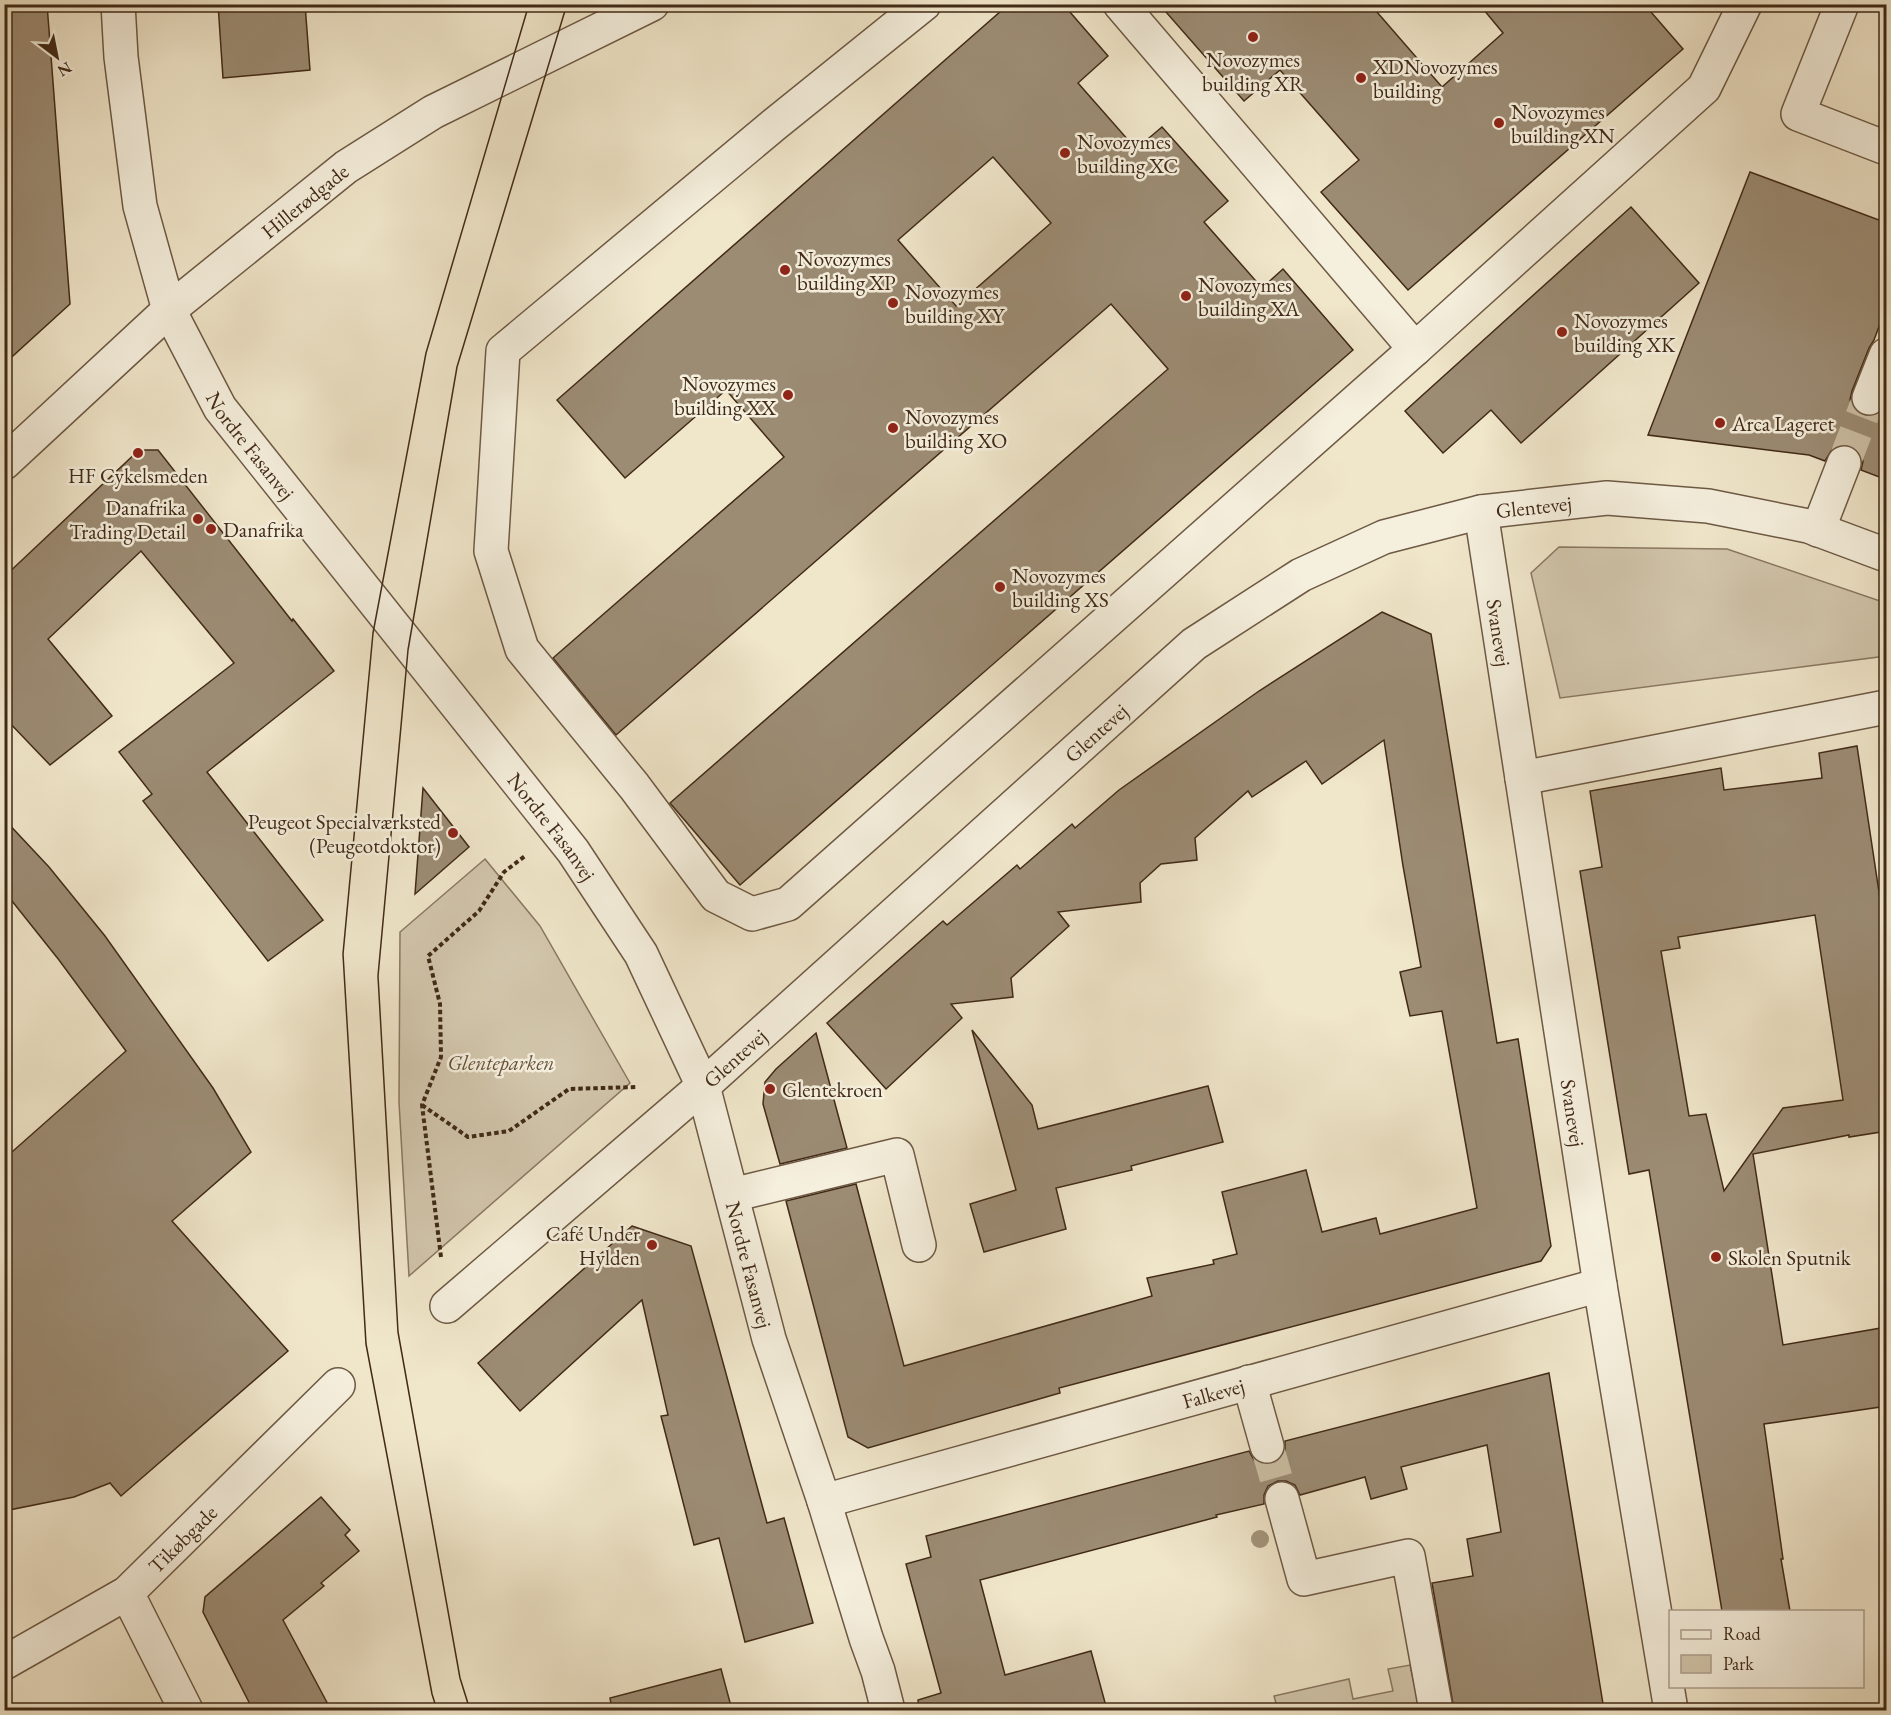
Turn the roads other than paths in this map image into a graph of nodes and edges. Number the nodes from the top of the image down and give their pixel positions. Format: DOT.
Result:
graph roads {
  1 [pos="118,4"];
  2 [pos="652,4"];
  3 [pos="924,4"];
  4 [pos="1120,4"];
  5 [pos="1745,4"];
  6 [pos="1842,4"];
  7 [pos="1887,148"];
  8 [pos="169,310"];
  9 [pos="1415,349"];
  10 [pos="1887,355"];
  11 [pos="1869,398"];
  12 [pos="1844,463"];
  13 [pos="4,464"];
  14 [pos="1481,512"];
  15 [pos="1818,530"];
  16 [pos="1887,555"];
  17 [pos="1887,707"];
  18 [pos="1522,778"];
  19 [pos="703,1086"];
  20 [pos="732,1195"];
  21 [pos="919,1245"];
  22 [pos="1600,1285"];
  23 [pos="447,1306"];
  24 [pos="1249,1382"];
  25 [pos="338,1385"];
  26 [pos="1267,1446"];
  27 [pos="1282,1499"];
  28 [pos="824,1501"];
  29 [pos="127,1593"];
  30 [pos="4,1663"];
  31 [pos="186,1710"];
  32 [pos="888,1710"];
  33 [pos="1436,1710"];
  34 [pos="1671,1710"];
  1 -- 8 [label="street, Nordre Fasanvej"];
  2 -- 8 [label="street, Hillerødgade"];
  3 -- 9 [label="street"];
  4 -- 9 [label="street"];
  5 -- 9 [label="street"];
  6 -- 7 [label="street"];
  8 -- 13 [label="street, Hillerødgade"];
  8 -- 19 [label="street, Nordre Fasanvej"];
  10 -- 11 [label="street"];
  12 -- 15 [label="street"];
  14 -- 15 [label="street, Glentevej"];
  14 -- 18 [label="street, Svanevej"];
  14 -- 19 [label="street, Glentevej"];
  15 -- 16 [label="street, Glentevej"];
  17 -- 18 [label="street"];
  18 -- 22 [label="street, Svanevej"];
  19 -- 20 [label="street, Nordre Fasanvej"];
  19 -- 23 [label="street, Glentevej"];
  20 -- 21 [label="street"];
  20 -- 28 [label="street, Nordre Fasanvej"];
  22 -- 24 [label="street, Falkevej"];
  22 -- 34 [label="street, Svanevej"];
  24 -- 26 [label="street"];
  24 -- 28 [label="street, Falkevej"];
  25 -- 29 [label="street, Tikøbgade"];
  27 -- 33 [label="street"];
  28 -- 32 [label="street, Nordre Fasanvej"];
  29 -- 30 [label="street, Tikøbgade"];
  29 -- 31 [label="street"];
}
